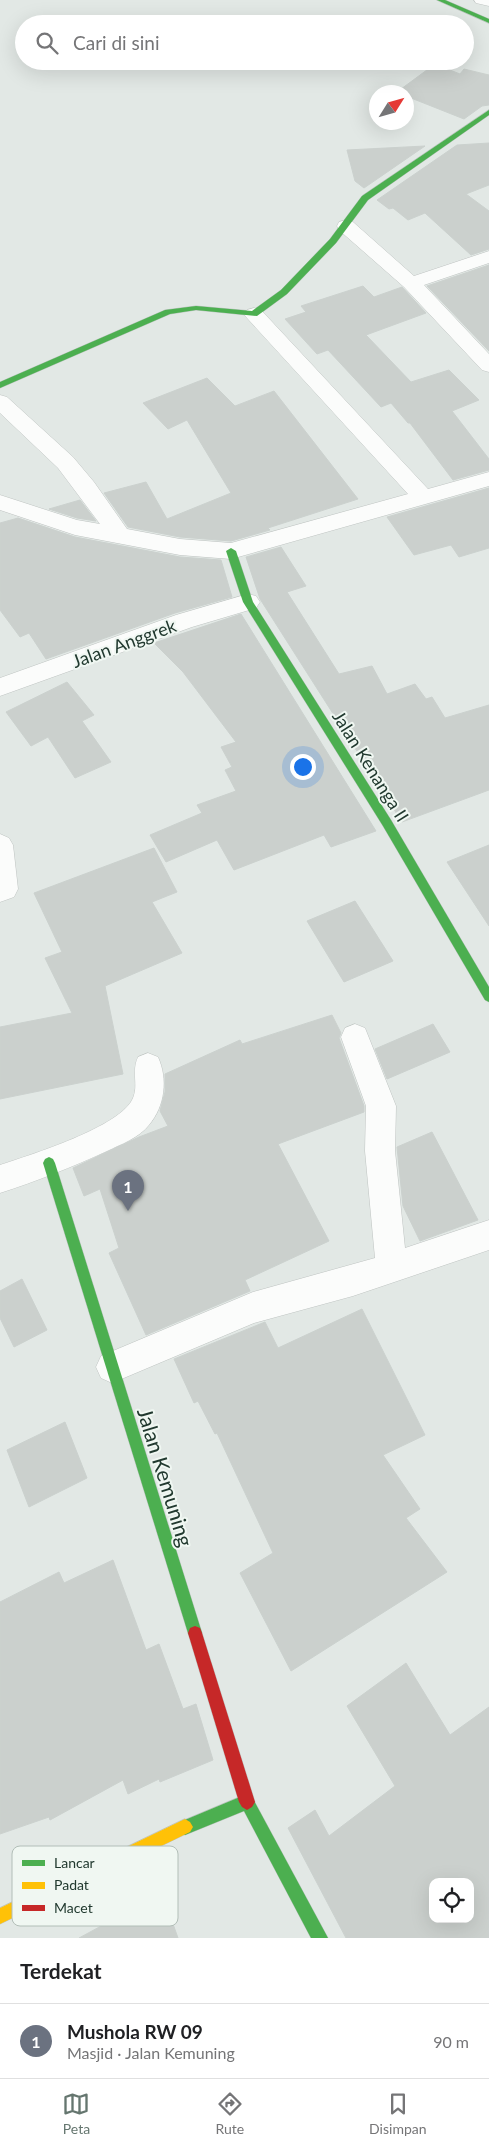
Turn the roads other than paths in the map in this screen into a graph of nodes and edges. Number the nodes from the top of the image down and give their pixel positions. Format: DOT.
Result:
graph roads {
  1 [pos="440,0"];
  2 [pos="482,0"];
  3 [pos="489,1"];
  4 [pos="489,21"];
  5 [pos="489,112"];
  6 [pos="346,226"];
  7 [pos="489,257"];
  8 [pos="411,283"];
  9 [pos="254,314"];
  10 [pos="489,366"];
  11 [pos="0,385"];
  12 [pos="0,402"];
  13 [pos="489,479"];
  14 [pos="423,497"];
  15 [pos="0,502"];
  16 [pos="119,535"];
  17 [pos="231,551"];
  18 [pos="248,602"];
  19 [pos="0,687"];
  20 [pos="0,846"];
  21 [pos="0,891"];
  22 [pos="489,997"];
  23 [pos="355,1037"];
  24 [pos="148,1066"];
  25 [pos="49,1163"];
  26 [pos="0,1179"];
  27 [pos="489,1235"];
  28 [pos="392,1268"];
  29 [pos="112,1367"];
  30 [pos="247,1802"];
  31 [pos="146,1846"];
  32 [pos="12,1910"];
  33 [pos="0,1916"];
  34 [pos="320,1938"];
  1 -- 4 [label="street"];
  2 -- 3 [label="street"];
  5 -- 6 [label="street"];
  6 -- 8 [label="street"];
  6 -- 9 [label="street"];
  7 -- 8 [label="street"];
  8 -- 10 [label="street"];
  9 -- 11 [label="street"];
  9 -- 14 [label="street"];
  12 -- 16 [label="street"];
  13 -- 14 [label="street"];
  14 -- 17 [label="street"];
  15 -- 16 [label="street"];
  16 -- 17 [label="street"];
  17 -- 18 [label="street, Jalan Kenanga II"];
  18 -- 19 [label="street, Jalan Anggrek"];
  18 -- 22 [label="street, Jalan Kenanga II"];
  20 -- 21 [label="street"];
  23 -- 28 [label="street"];
  24 -- 25 [label="street"];
  25 -- 26 [label="street"];
  25 -- 29 [label="street, Jalan Kemuning"];
  27 -- 28 [label="street"];
  28 -- 29 [label="street"];
  29 -- 30 [label="street, Jalan Kemuning"];
  30 -- 31 [label="street"];
  30 -- 34 [label="street, Jalan Kemuning"];
  32 -- 33 [label="street"];
}
